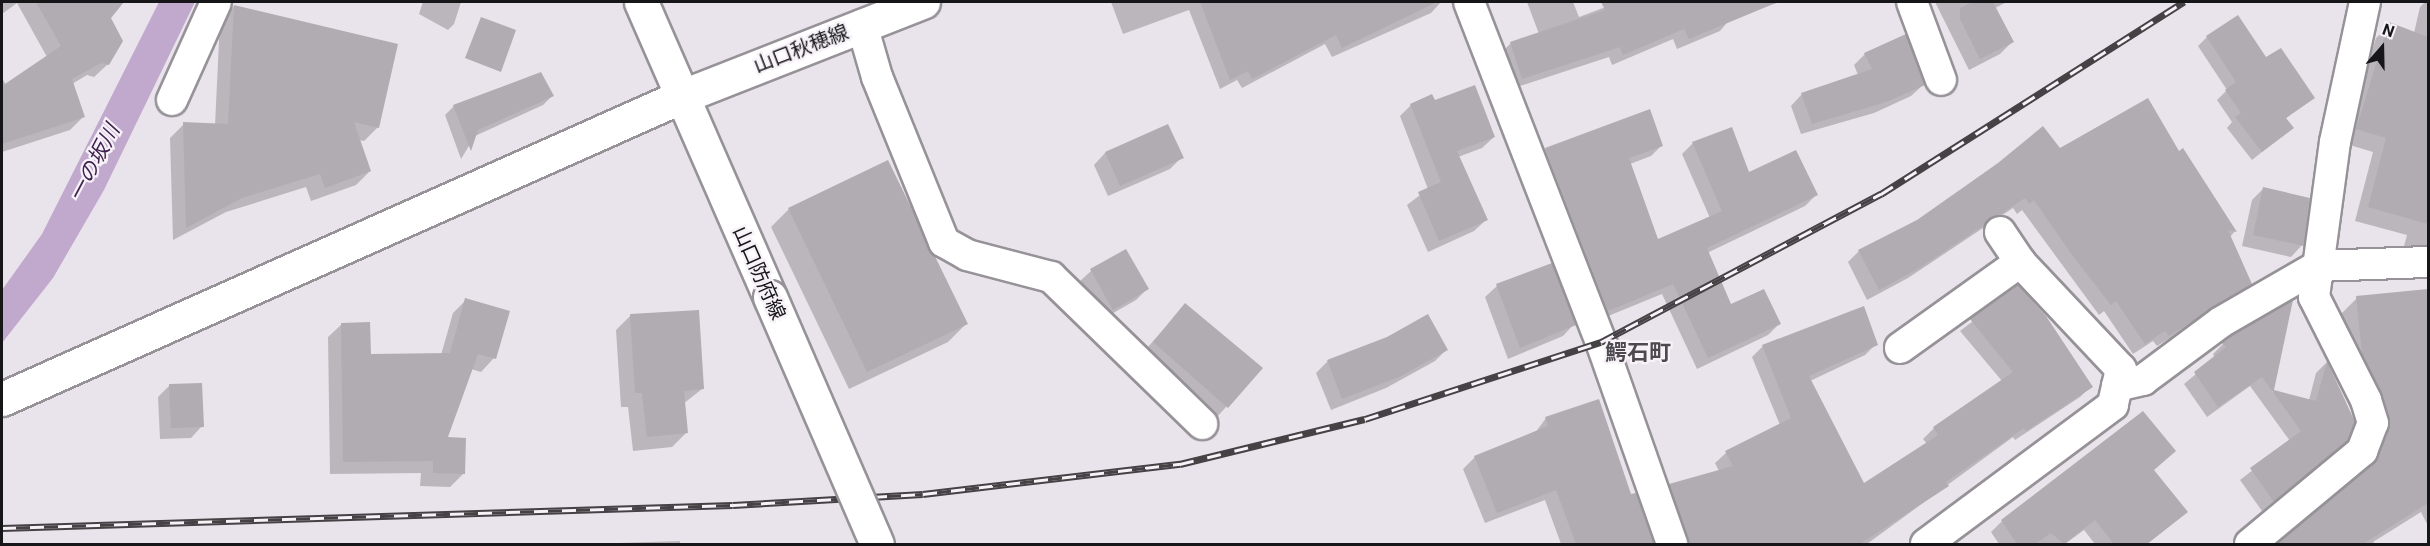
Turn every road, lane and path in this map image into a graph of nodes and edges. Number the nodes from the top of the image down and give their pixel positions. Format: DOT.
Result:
graph roads {
  1 [pos="216,2"];
  2 [pos="641,2"];
  3 [pos="923,2"];
  4 [pos="1469,2"];
  5 [pos="1912,2"];
  6 [pos="2365,2"];
  7 [pos="862,25"];
  8 [pos="1941,80"];
  9 [pos="680,97"];
  10 [pos="172,100"];
  11 [pos="2000,232"];
  12 [pos="2020,262"];
  13 [pos="2428,262"];
  14 [pos="2318,266"];
  15 [pos="1900,348"];
  16 [pos="2117,386"];
  17 [pos="2,399"];
  18 [pos="1202,424"];
  19 [pos="878,544"];
  20 [pos="1672,544"];
  21 [pos="1926,544"];
  22 [pos="2250,544"];
  1 -- 10 [label="street"];
  2 -- 9 [label="main road, 山口防府線"];
  3 -- 7 [label="main road, 山口秋穂線"];
  4 -- 20 [label="street"];
  5 -- 8 [label="street"];
  6 -- 14 [label="street"];
  7 -- 9 [label="main road, 山口秋穂線"];
  7 -- 18 [label="street"];
  9 -- 17 [label="main road, 山口秋穂線"];
  9 -- 19 [label="main road, 山口防府線, bridge"];
  11 -- 12 [label="street"];
  12 -- 15 [label="street"];
  12 -- 16 [label="street"];
  13 -- 14 [label="street"];
  14 -- 16 [label="street"];
  14 -- 22 [label="street"];
  16 -- 21 [label="street"];
}
